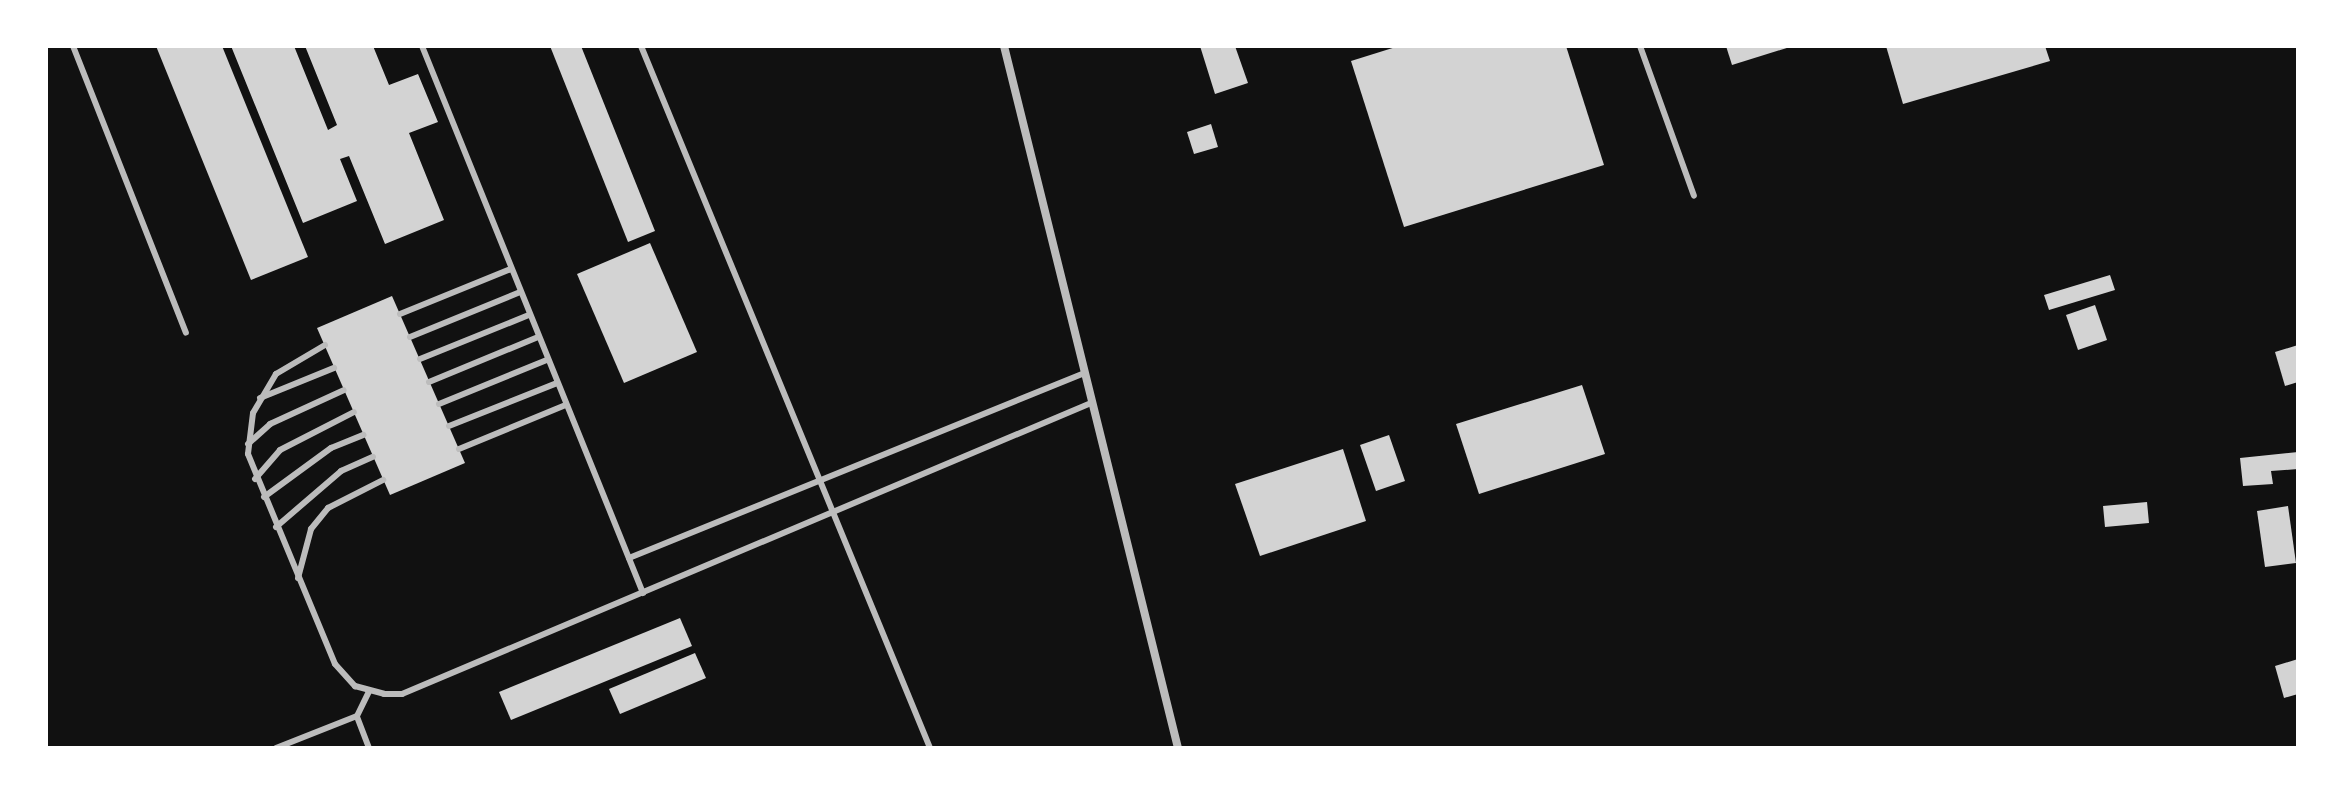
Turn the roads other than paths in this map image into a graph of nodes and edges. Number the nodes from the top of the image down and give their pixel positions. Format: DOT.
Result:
graph roads {
  1 [pos="73,46"];
  2 [pos="422,46"];
  3 [pos="641,46"];
  4 [pos="1004,46"];
  5 [pos="1640,46"];
  6 [pos="1694,196"];
  7 [pos="511,269"];
  8 [pos="520,292"];
  9 [pos="400,314"];
  10 [pos="529,315"];
  11 [pos="186,333"];
  12 [pos="410,337"];
  13 [pos="538,337"];
  14 [pos="325,345"];
  15 [pos="420,359"];
  16 [pos="547,360"];
  17 [pos="334,368"];
  18 [pos="1084,373"];
  19 [pos="429,382"];
  20 [pos="557,383"];
  21 [pos="344,390"];
  22 [pos="260,398"];
  23 [pos="1091,403"];
  24 [pos="439,404"];
  25 [pos="566,405"];
  26 [pos="354,412"];
  27 [pos="449,426"];
  28 [pos="364,435"];
  29 [pos="248,444"];
  30 [pos="459,449"];
  31 [pos="373,457"];
  32 [pos="255,479"];
  33 [pos="819,479"];
  34 [pos="383,480"];
  35 [pos="264,497"];
  36 [pos="833,512"];
  37 [pos="276,527"];
  38 [pos="629,558"];
  39 [pos="298,579"];
  40 [pos="643,593"];
  41 [pos="369,691"];
  42 [pos="357,716"];
  43 [pos="276,748"];
  44 [pos="369,748"];
  45 [pos="930,748"];
  46 [pos="1178,748"];
  1 -- 11 [label="lane"];
  2 -- 7 [label="lane"];
  3 -- 33 [label="lane"];
  4 -- 18 [label="street"];
  5 -- 6 [label="lane"];
  7 -- 8 [label="lane"];
  7 -- 9 [label="lane"];
  8 -- 10 [label="lane"];
  8 -- 12 [label="lane"];
  10 -- 13 [label="lane"];
  10 -- 15 [label="lane"];
  13 -- 16 [label="lane"];
  13 -- 19 [label="lane"];
  14 -- 22 [label="lane"];
  16 -- 20 [label="lane"];
  16 -- 24 [label="lane"];
  17 -- 22 [label="lane"];
  18 -- 23 [label="street"];
  18 -- 33 [label="lane"];
  20 -- 25 [label="lane"];
  20 -- 27 [label="lane"];
  21 -- 29 [label="lane"];
  22 -- 29 [label="lane"];
  23 -- 36 [label="lane"];
  23 -- 46 [label="street"];
  25 -- 30 [label="lane"];
  25 -- 38 [label="lane"];
  26 -- 32 [label="lane"];
  28 -- 35 [label="lane"];
  29 -- 32 [label="lane"];
  31 -- 37 [label="lane"];
  32 -- 35 [label="lane"];
  33 -- 36 [label="lane"];
  33 -- 38 [label="lane"];
  34 -- 39 [label="lane"];
  35 -- 37 [label="lane"];
  36 -- 40 [label="lane"];
  36 -- 45 [label="lane"];
  37 -- 39 [label="lane"];
  38 -- 40 [label="lane"];
  39 -- 41 [label="lane"];
  40 -- 41 [label="lane"];
  41 -- 42 [label="lane"];
  42 -- 43 [label="lane"];
  42 -- 44 [label="lane"];
}
